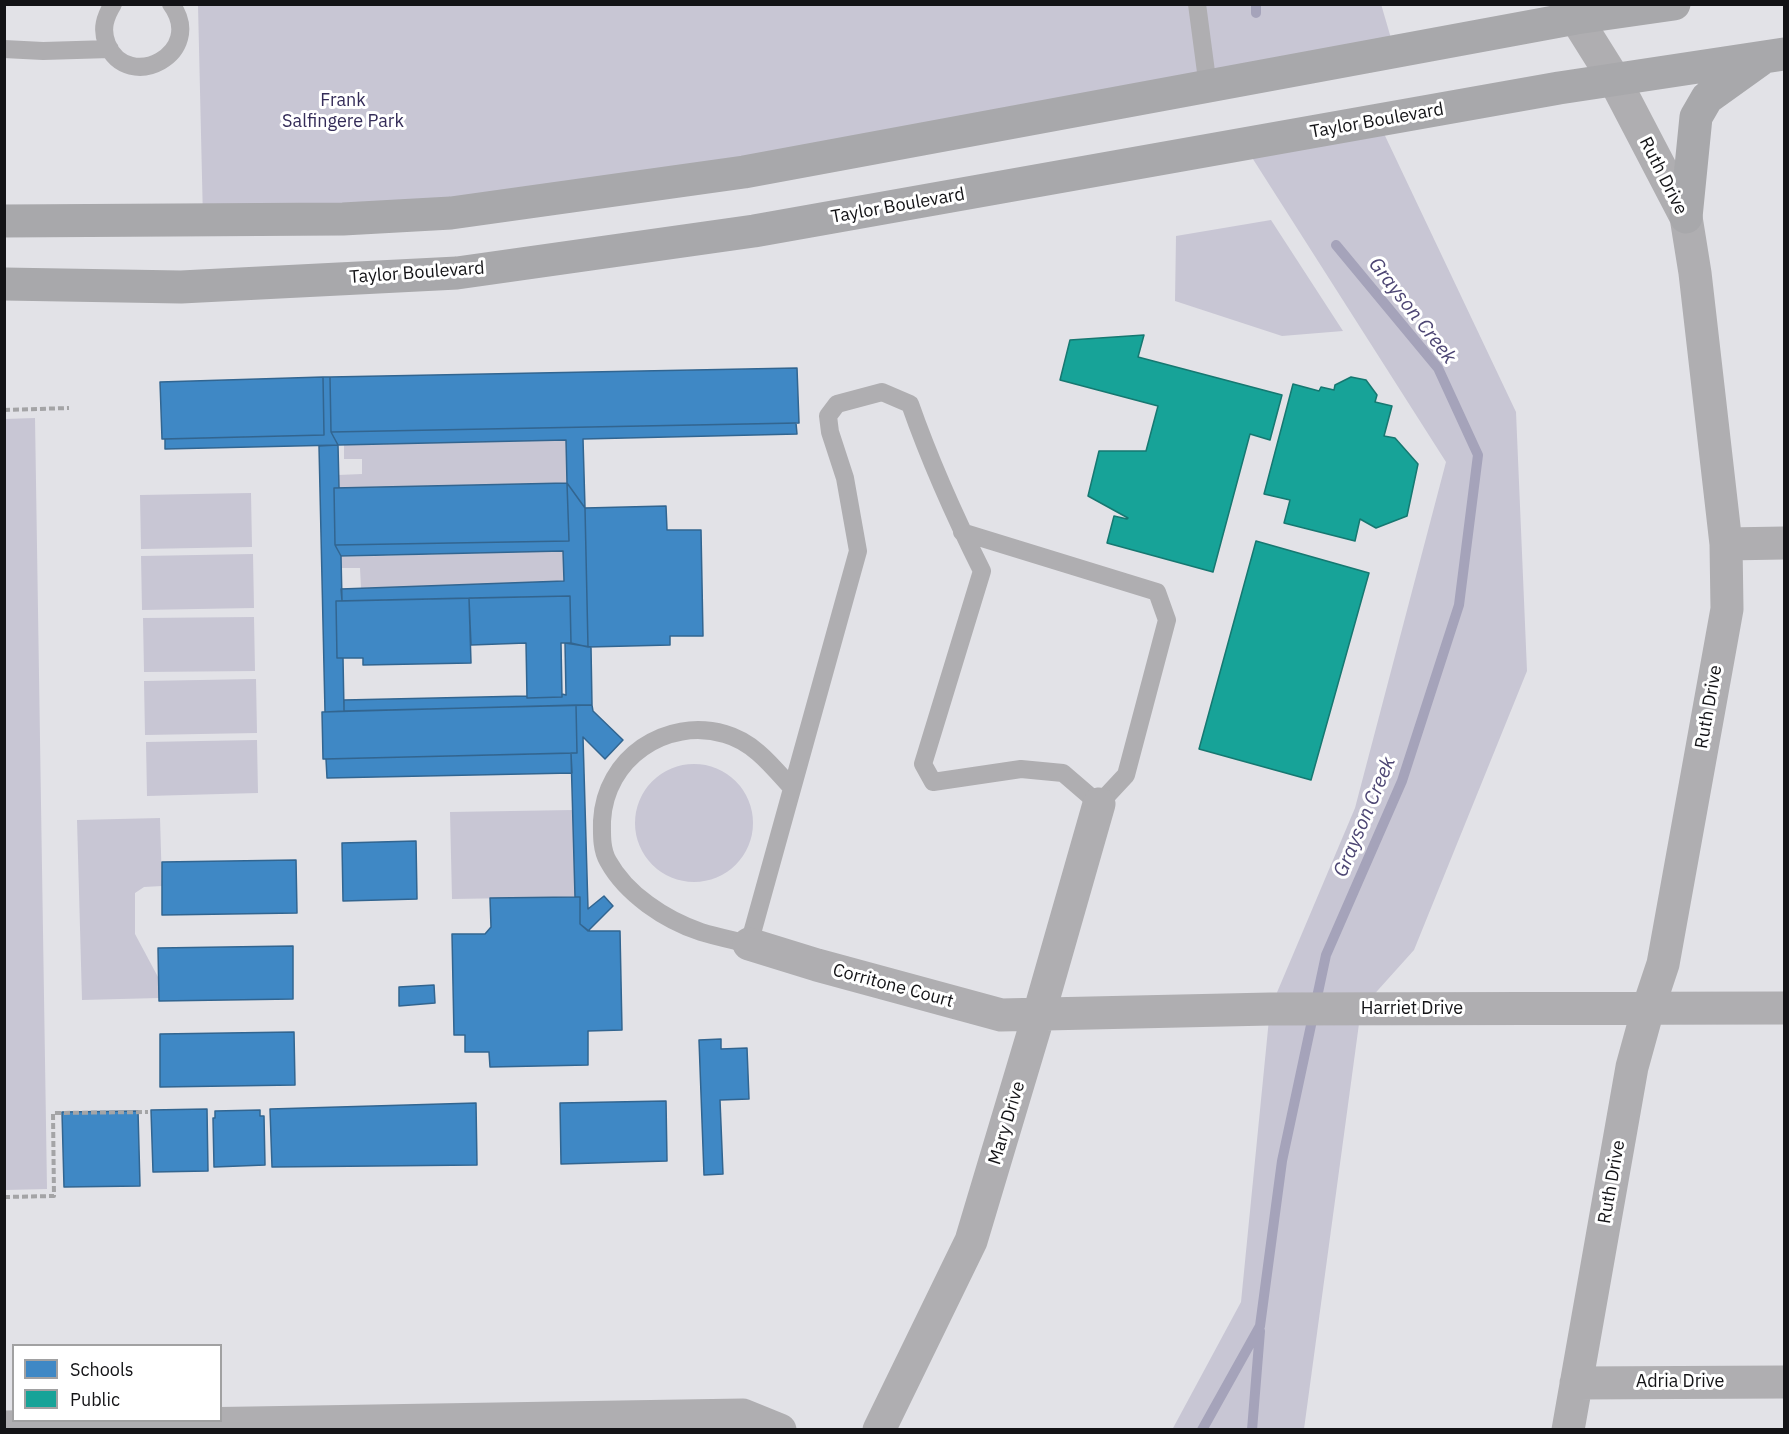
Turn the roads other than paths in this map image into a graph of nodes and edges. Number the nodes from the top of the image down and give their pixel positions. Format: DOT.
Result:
graph roads {
  1 [pos="113,4"];
  2 [pos="171,4"];
  3 [pos="1197,4"];
  4 [pos="1674,4"];
  5 [pos="1571,11"];
  6 [pos="4,49"];
  7 [pos="110,49"];
  8 [pos="1774,56"];
  9 [pos="1614,79"];
  10 [pos="1208,87"];
  11 [pos="1686,217"];
  12 [pos="4,221"];
  13 [pos="4,284"];
  14 [pos="962,532"];
  15 [pos="1785,543"];
  16 [pos="1726,544"];
  17 [pos="792,788"];
  18 [pos="1099,804"];
  19 [pos="749,944"];
  20 [pos="1785,1008"];
  21 [pos="1648,1009"];
  22 [pos="1039,1014"];
  23 [pos="1785,1382"];
  24 [pos="1576,1383"];
  25 [pos="4,1427"];
  26 [pos="780,1430"];
  27 [pos="879,1430"];
  28 [pos="1568,1430"];
  1 -- 7 [label="lane"];
  2 -- 7 [label="lane"];
  3 -- 10 [label="lane"];
  4 -- 5 [label="main road"];
  5 -- 9 [label="street, Ruth Drive"];
  5 -- 10 [label="main road"];
  6 -- 7 [label="lane"];
  8 -- 9 [label="main road, Taylor Boulevard"];
  8 -- 11 [label="main road"];
  9 -- 11 [label="street, Ruth Drive"];
  9 -- 13 [label="main road, Taylor Boulevard"];
  10 -- 12 [label="main road"];
  11 -- 16 [label="street, Ruth Drive"];
  14 -- 17 [label="lane"];
  14 -- 18 [label="lane"];
  14 -- 18 [label="lane"];
  15 -- 16 [label="street"];
  16 -- 21 [label="street, Ruth Drive"];
  17 -- 19 [label="lane"];
  17 -- 19 [label="lane"];
  18 -- 22 [label="street, Mary Drive"];
  19 -- 22 [label="street, Corritone Court"];
  20 -- 21 [label="street, Harriet Drive"];
  21 -- 22 [label="street, Harriet Drive"];
  21 -- 24 [label="street, Ruth Drive"];
  22 -- 27 [label="street, Mary Drive"];
  23 -- 24 [label="street, Adria Drive"];
  24 -- 28 [label="street, Ruth Drive"];
  25 -- 26 [label="street"];
}
